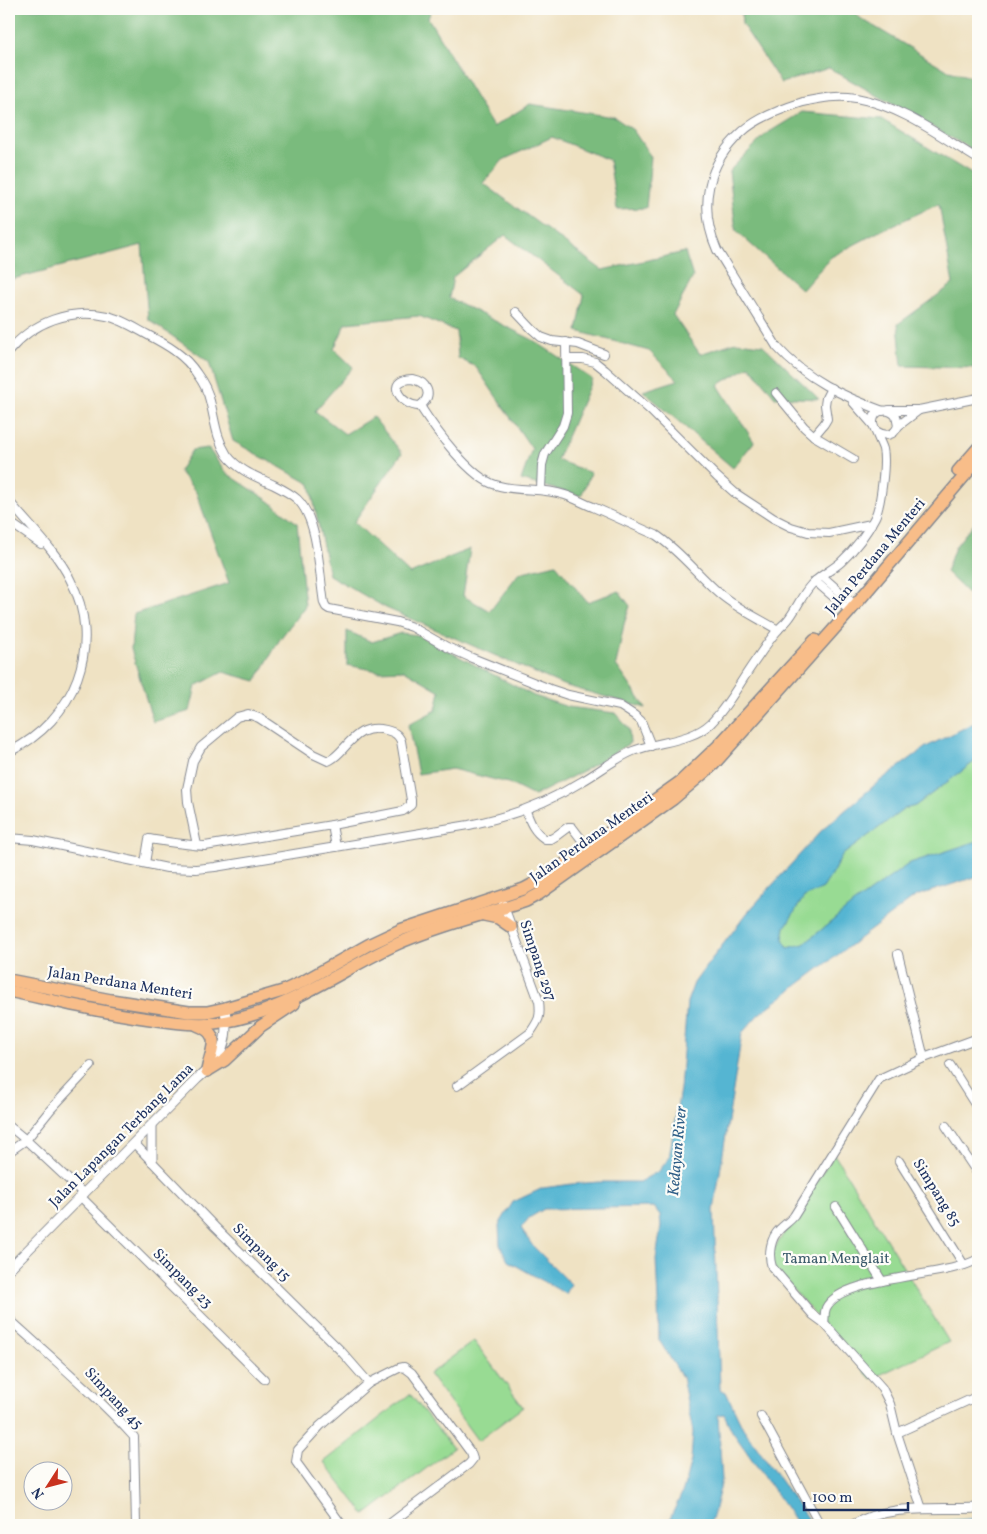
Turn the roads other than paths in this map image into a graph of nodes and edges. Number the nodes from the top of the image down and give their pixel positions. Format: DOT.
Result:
graph roads {
  1 [pos="978,159"];
  2 [pos="516,312"];
  3 [pos="566,342"];
  4 [pos="9,350"];
  5 [pos="604,354"];
  6 [pos="567,359"];
  7 [pos="831,388"];
  8 [pos="776,392"];
  9 [pos="978,398"];
  10 [pos="849,399"];
  11 [pos="420,406"];
  12 [pos="885,410"];
  13 [pos="919,410"];
  14 [pos="875,428"];
  15 [pos="896,429"];
  16 [pos="814,436"];
  17 [pos="978,448"];
  18 [pos="884,453"];
  19 [pos="853,459"];
  20 [pos="978,460"];
  21 [pos="541,489"];
  22 [pos="9,501"];
  23 [pos="9,524"];
  24 [pos="871,524"];
  25 [pos="56,556"];
  26 [pos="818,579"];
  27 [pos="850,606"];
  28 [pos="778,630"];
  29 [pos="651,746"];
  30 [pos="9,752"];
  31 [pos="526,811"];
  32 [pos="332,825"];
  33 [pos="9,838"];
  34 [pos="196,845"];
  35 [pos="336,846"];
  36 [pos="588,848"];
  37 [pos="146,863"];
  38 [pos="526,901"];
  39 [pos="502,902"];
  40 [pos="482,915"];
  41 [pos="512,927"];
  42 [pos="898,954"];
  43 [pos="9,980"];
  44 [pos="324,983"];
  45 [pos="9,990"];
  46 [pos="225,1008"];
  47 [pos="227,1021"];
  48 [pos="195,1024"];
  49 [pos="978,1038"];
  50 [pos="924,1058"];
  51 [pos="950,1065"];
  52 [pos="91,1066"];
  53 [pos="207,1071"];
  54 [pos="457,1086"];
  55 [pos="978,1109"];
  56 [pos="152,1125"];
  57 [pos="9,1126"];
  58 [pos="946,1126"];
  59 [pos="26,1140"];
  60 [pos="134,1143"];
  61 [pos="9,1152"];
  62 [pos="152,1161"];
  63 [pos="899,1161"];
  64 [pos="978,1174"];
  65 [pos="82,1195"];
  66 [pos="836,1206"];
  67 [pos="978,1259"];
  68 [pos="964,1265"];
  69 [pos="9,1269"];
  70 [pos="882,1281"];
  71 [pos="9,1318"];
  72 [pos="824,1323"];
  73 [pos="264,1379"];
  74 [pos="369,1383"];
  75 [pos="978,1396"];
  76 [pos="761,1416"];
  77 [pos="897,1433"];
  78 [pos="978,1508"];
  79 [pos="922,1509"];
  80 [pos="136,1525"];
  81 [pos="342,1525"];
  82 [pos="388,1525"];
  83 [pos="820,1525"];
  84 [pos="853,1525"];
  1 -- 7 [label="street"];
  2 -- 3 [label="street"];
  3 -- 5 [label="street"];
  3 -- 6 [label="street"];
  4 -- 29 [label="street"];
  6 -- 21 [label="street"];
  6 -- 24 [label="street"];
  7 -- 10 [label="street"];
  7 -- 16 [label="street"];
  8 -- 16 [label="street"];
  9 -- 13 [label="street"];
  10 -- 12 [label="street"];
  10 -- 14 [label="street"];
  11 -- 21 [label="street"];
  12 -- 13 [label="street"];
  12 -- 14 [label="street"];
  12 -- 15 [label="street"];
  13 -- 15 [label="street"];
  14 -- 15 [label="street"];
  14 -- 18 [label="street"];
  15 -- 18 [label="street"];
  16 -- 19 [label="street"];
  17 -- 27 [label="main road, Jalan Perdana Menteri"];
  18 -- 24 [label="street"];
  20 -- 27 [label="main road, Jalan Perdana Menteri"];
  21 -- 28 [label="street"];
  22 -- 25 [label="street"];
  23 -- 25 [label="street"];
  24 -- 26 [label="street"];
  25 -- 30 [label="street"];
  26 -- 27 [label="street"];
  26 -- 28 [label="street"];
  27 -- 36 [label="main road, Jalan Perdana Menteri"];
  27 -- 38 [label="main road, Jalan Perdana Menteri"];
  28 -- 29 [label="street"];
  29 -- 31 [label="street"];
  31 -- 35 [label="street"];
  31 -- 36 [label="street"];
  32 -- 34 [label="street"];
  32 -- 34 [label="street"];
  32 -- 35 [label="street"];
  33 -- 37 [label="street"];
  34 -- 37 [label="street"];
  35 -- 37 [label="street"];
  36 -- 39 [label="main road, Jalan Perdana Menteri"];
  38 -- 39 [label="main road, Jalan Perdana Menteri"];
  38 -- 41 [label="main road"];
  39 -- 40 [label="main road, Jalan Perdana Menteri"];
  39 -- 41 [label="street, Simpang 297"];
  39 -- 46 [label="main road, Jalan Perdana Menteri"];
  40 -- 41 [label="main road"];
  40 -- 44 [label="main road, Jalan Perdana Menteri"];
  41 -- 54 [label="street, Simpang 297"];
  42 -- 50 [label="street"];
  43 -- 46 [label="main road, Jalan Perdana Menteri"];
  44 -- 47 [label="main road, Jalan Perdana Menteri"];
  44 -- 53 [label="main road"];
  45 -- 48 [label="main road, Jalan Perdana Menteri"];
  46 -- 47 [label="street, Jalan Lapangan Terbang Lama"];
  47 -- 48 [label="main road, Jalan Perdana Menteri"];
  47 -- 53 [label="street, Jalan Lapangan Terbang Lama"];
  48 -- 53 [label="main road"];
  49 -- 50 [label="street"];
  50 -- 72 [label="street"];
  51 -- 55 [label="street"];
  52 -- 59 [label="street"];
  53 -- 56 [label="street, Jalan Lapangan Terbang Lama"];
  56 -- 60 [label="street, Jalan Lapangan Terbang Lama"];
  56 -- 62 [label="street"];
  57 -- 59 [label="street, Simpang 23"];
  58 -- 64 [label="street"];
  59 -- 61 [label="street"];
  59 -- 65 [label="street, Simpang 23"];
  60 -- 62 [label="street, Simpang 15"];
  60 -- 65 [label="street, Jalan Lapangan Terbang Lama"];
  62 -- 74 [label="street, Simpang 15"];
  63 -- 68 [label="street, Simpang 85"];
  65 -- 69 [label="street, Jalan Lapangan Terbang Lama"];
  65 -- 73 [label="street, Simpang 23"];
  66 -- 70 [label="street"];
  67 -- 68 [label="street"];
  68 -- 70 [label="street"];
  70 -- 72 [label="street"];
  71 -- 80 [label="street, Simpang 45"];
  72 -- 77 [label="street"];
  74 -- 81 [label="street"];
  74 -- 82 [label="street"];
  75 -- 77 [label="street"];
  76 -- 83 [label="street"];
  77 -- 79 [label="street"];
  78 -- 79 [label="street"];
  79 -- 84 [label="street"];
}
